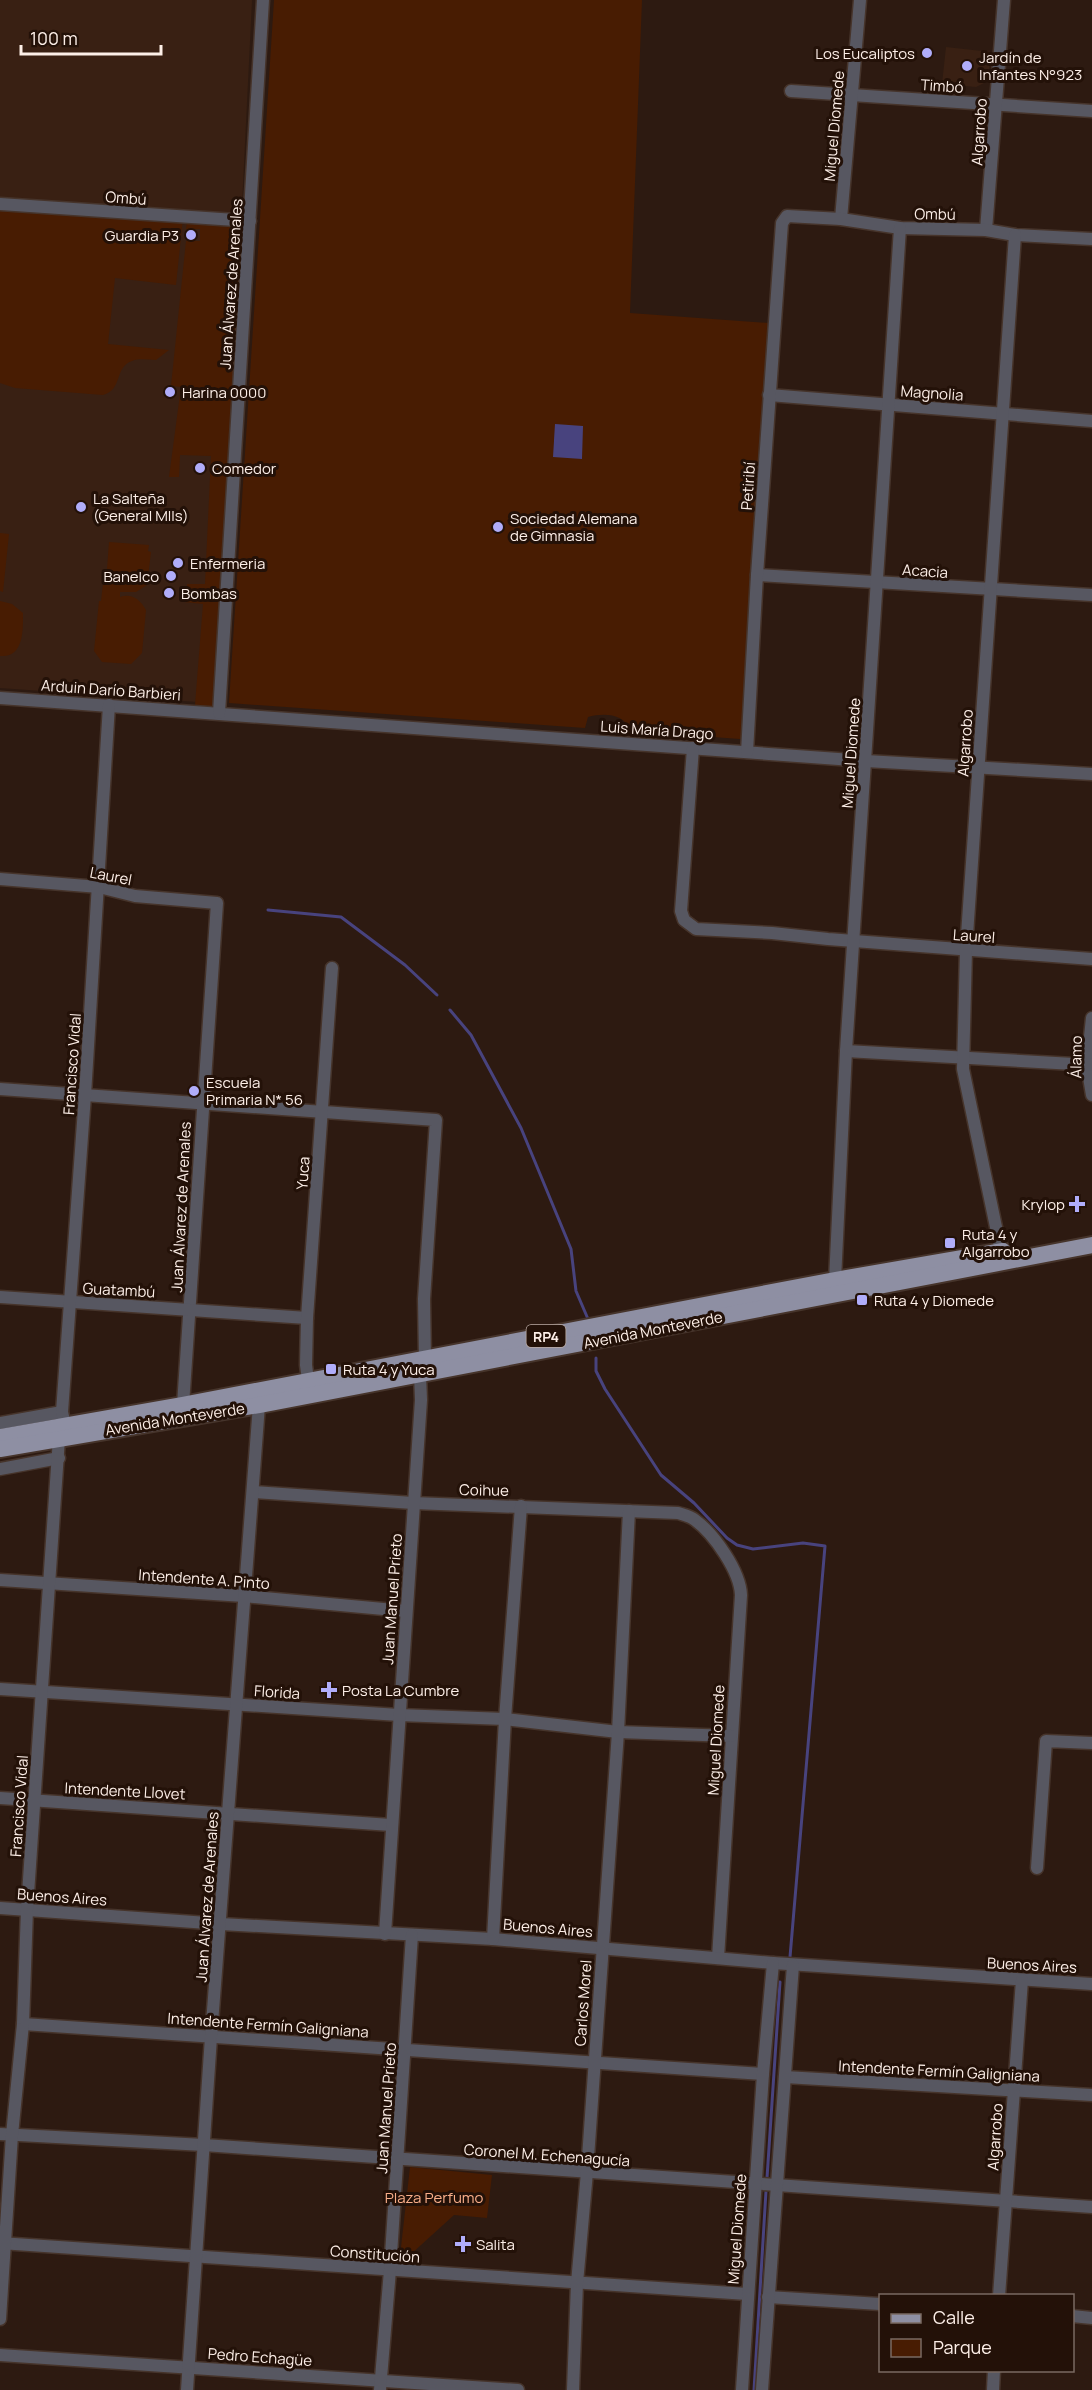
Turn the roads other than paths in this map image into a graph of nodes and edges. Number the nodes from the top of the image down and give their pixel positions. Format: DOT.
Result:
graph roads {
  1 [pos="263,0"];
  2 [pos="860,0"];
  3 [pos="1004,0"];
  4 [pos="791,91"];
  5 [pos="852,94"];
  6 [pos="996,104"];
  7 [pos="1092,111"];
  8 [pos="0,204"];
  9 [pos="841,219"];
  10 [pos="250,221"];
  11 [pos="782,223"];
  12 [pos="900,228"];
  13 [pos="986,230"];
  14 [pos="1015,235"];
  15 [pos="1092,239"];
  16 [pos="769,396"];
  17 [pos="888,405"];
  18 [pos="1003,413"];
  19 [pos="1092,420"];
  20 [pos="757,575"];
  21 [pos="875,583"];
  22 [pos="993,590"];
  23 [pos="1092,595"];
  24 [pos="0,698"];
  25 [pos="109,705"];
  26 [pos="219,713"];
  27 [pos="693,748"];
  28 [pos="747,752"];
  29 [pos="866,760"];
  30 [pos="978,767"];
  31 [pos="1092,774"];
  32 [pos="0,879"];
  33 [pos="99,887"];
  34 [pos="217,903"];
  35 [pos="853,941"];
  36 [pos="966,950"];
  37 [pos="1092,959"];
  38 [pos="333,968"];
  39 [pos="1092,1018"];
  40 [pos="846,1051"];
  41 [pos="962,1058"];
  42 [pos="1090,1065"];
  43 [pos="0,1089"];
  44 [pos="85,1095"];
  45 [pos="1092,1095"];
  46 [pos="202,1104"];
  47 [pos="323,1112"];
  48 [pos="1092,1233"];
  49 [pos="1092,1245"];
  50 [pos="1001,1251"];
  51 [pos="835,1280"];
  52 [pos="0,1298"];
  53 [pos="69,1303"];
  54 [pos="190,1310"];
  55 [pos="307,1318"];
  56 [pos="423,1366"];
  57 [pos="309,1380"];
  58 [pos="183,1405"];
  59 [pos="259,1405"];
  60 [pos="0,1423"];
  61 [pos="62,1425"];
  62 [pos="0,1437"];
  63 [pos="0,1449"];
  64 [pos="59,1458"];
  65 [pos="0,1469"];
  66 [pos="253,1492"];
  67 [pos="413,1503"];
  68 [pos="521,1506"];
  69 [pos="629,1511"];
  70 [pos="709,1532"];
  71 [pos="0,1580"];
  72 [pos="50,1584"];
  73 [pos="244,1596"];
  74 [pos="405,1611"];
  75 [pos="0,1689"];
  76 [pos="42,1692"];
  77 [pos="237,1704"];
  78 [pos="399,1716"];
  79 [pos="505,1719"];
  80 [pos="618,1732"];
  81 [pos="731,1736"];
  82 [pos="1092,1743"];
  83 [pos="0,1798"];
  84 [pos="34,1801"];
  85 [pos="228,1813"];
  86 [pos="391,1825"];
  87 [pos="1036,1868"];
  88 [pos="0,1908"];
  89 [pos="27,1909"];
  90 [pos="221,1924"];
  91 [pos="385,1934"];
  92 [pos="412,1935"];
  93 [pos="493,1939"];
  94 [pos="602,1948"];
  95 [pos="718,1958"];
  96 [pos="773,1963"];
  97 [pos="793,1965"];
  98 [pos="1022,1980"];
  99 [pos="1092,1984"];
  100 [pos="23,2024"];
  101 [pos="211,2037"];
  102 [pos="406,2049"];
  103 [pos="594,2063"];
  104 [pos="763,2074"];
  105 [pos="784,2077"];
  106 [pos="1013,2091"];
  107 [pos="1092,2095"];
  108 [pos="6,2134"];
  109 [pos="204,2145"];
  110 [pos="398,2160"];
  111 [pos="587,2172"];
  112 [pos="755,2185"];
  113 [pos="777,2185"];
  114 [pos="1006,2201"];
  115 [pos="1092,2207"];
  116 [pos="3,2243"];
  117 [pos="196,2258"];
  118 [pos="390,2270"];
  119 [pos="577,2283"];
  120 [pos="747,2294"];
  121 [pos="999,2294"];
  122 [pos="768,2297"];
  123 [pos="879,2304"];
  124 [pos="1074,2316"];
  125 [pos="1092,2318"];
  126 [pos="0,2319"];
  127 [pos="0,2355"];
  128 [pos="189,2367"];
  129 [pos="994,2372"];
  130 [pos="380,2385"];
  131 [pos="187,2390"];
  132 [pos="518,2390"];
  133 [pos="573,2390"];
  134 [pos="742,2390"];
  135 [pos="762,2390"];
  136 [pos="993,2390"];
  1 -- 10 [label="street, Juan Álvarez de Arenales"];
  2 -- 5 [label="street, Miguel Diomede"];
  3 -- 6 [label="street, Algarrobo"];
  4 -- 5 [label="street, Timbó"];
  5 -- 6 [label="street, Timbó"];
  5 -- 9 [label="street, Miguel Diomede"];
  6 -- 7 [label="street, Timbó"];
  6 -- 13 [label="street, Algarrobo"];
  8 -- 10 [label="street, Ombú"];
  9 -- 11 [label="street, Ombú"];
  9 -- 12 [label="street, Ombú"];
  10 -- 26 [label="street, Juan Álvarez de Arenales"];
  11 -- 16 [label="street, Petiribí"];
  12 -- 13 [label="street, Ombú"];
  12 -- 17 [label="street, Miguel Diomede"];
  13 -- 14 [label="street, Ombú"];
  14 -- 15 [label="street, Ombú"];
  14 -- 18 [label="street, Algarrobo"];
  16 -- 17 [label="street, Magnolia"];
  16 -- 20 [label="street, Petiribí"];
  17 -- 18 [label="street, Magnolia"];
  17 -- 21 [label="street, Miguel Diomede"];
  18 -- 19 [label="street, Magnolia"];
  18 -- 22 [label="street, Algarrobo"];
  20 -- 21 [label="street, Acacia"];
  20 -- 28 [label="street, Petiribí"];
  21 -- 22 [label="street, Acacia"];
  21 -- 29 [label="street, Miguel Diomede"];
  22 -- 23 [label="street, Acacia"];
  22 -- 30 [label="street, Algarrobo"];
  24 -- 25 [label="street, Arduin Darío Barbieri"];
  25 -- 26 [label="street, Arduin Darío Barbieri"];
  25 -- 33 [label="street, Francisco Vidal"];
  26 -- 27 [label="street, Luis María Drago"];
  27 -- 28 [label="street, Luis María Drago"];
  27 -- 35 [label="street, Laurel"];
  28 -- 29 [label="street, Luis María Drago"];
  29 -- 30 [label="street, Luis María Drago"];
  29 -- 35 [label="street, Miguel Diomede"];
  30 -- 31 [label="street, Luis María Drago"];
  30 -- 36 [label="street, Algarrobo"];
  32 -- 33 [label="street, Laurel"];
  33 -- 34 [label="street, Laurel"];
  33 -- 44 [label="street, Francisco Vidal"];
  34 -- 46 [label="street, Juan Álvarez de Arenales"];
  35 -- 36 [label="street, Laurel"];
  35 -- 40 [label="street, Miguel Diomede"];
  36 -- 37 [label="street, Laurel"];
  36 -- 41 [label="street, Algarrobo"];
  38 -- 47 [label="street, Yuca"];
  39 -- 42 [label="street, Álamo"];
  40 -- 41 [label="street"];
  40 -- 51 [label="street, Miguel Diomede"];
  41 -- 42 [label="street"];
  41 -- 50 [label="street, Algarrobo"];
  42 -- 45 [label="street, Álamo"];
  43 -- 44 [label="street"];
  44 -- 46 [label="street"];
  44 -- 53 [label="street, Francisco Vidal"];
  46 -- 47 [label="street"];
  46 -- 54 [label="street, Juan Álvarez de Arenales"];
  47 -- 55 [label="street, Yuca"];
  47 -- 56 [label="street, Juan Manuel Prieto"];
  48 -- 50 [label="main road, Avenida Monteverde / RP4"];
  49 -- 56 [label="main road, Avenida Monteverde / RP4"];
  50 -- 51 [label="main road, Avenida Monteverde / RP4"];
  51 -- 56 [label="main road, Avenida Monteverde / RP4"];
  52 -- 53 [label="street, Guatambú"];
  53 -- 54 [label="street, Guatambú"];
  53 -- 61 [label="street, Francisco Vidal"];
  54 -- 55 [label="street, Guatambú"];
  54 -- 58 [label="street, Juan Álvarez de Arenales"];
  55 -- 57 [label="street, Yuca"];
  56 -- 57 [label="main road, Avenida Monteverde / RP4"];
  56 -- 59 [label="main road, Avenida Monteverde / RP4"];
  56 -- 67 [label="street, Juan Manuel Prieto"];
  57 -- 58 [label="main road, Avenida Monteverde / RP4"];
  58 -- 61 [label="main road, Avenida Monteverde / RP4"];
  59 -- 61 [label="main road, Avenida Monteverde / RP4"];
  59 -- 66 [label="street, Juan Álvarez de Arenales"];
  60 -- 61 [label="street"];
  61 -- 62 [label="main road, Avenida Monteverde / RP4"];
  61 -- 63 [label="main road, Avenida Monteverde / RP4"];
  61 -- 64 [label="street, Francisco Vidal"];
  64 -- 65 [label="street"];
  64 -- 72 [label="street, Francisco Vidal"];
  66 -- 67 [label="street, Coihue"];
  66 -- 73 [label="street, Juan Álvarez de Arenales"];
  67 -- 68 [label="street, Coihue"];
  67 -- 74 [label="street, Juan Manuel Prieto"];
  68 -- 69 [label="street, Coihue"];
  68 -- 79 [label="street"];
  69 -- 70 [label="street, Coihue"];
  69 -- 80 [label="street, Carlos Morel"];
  70 -- 81 [label="street, Miguel Diomede"];
  71 -- 72 [label="street, Intendente A. Pinto"];
  72 -- 73 [label="street, Intendente A. Pinto"];
  72 -- 76 [label="street, Francisco Vidal"];
  73 -- 74 [label="street, Intendente A. Pinto"];
  73 -- 77 [label="street, Juan Álvarez de Arenales"];
  74 -- 78 [label="street, Juan Manuel Prieto"];
  75 -- 76 [label="street, Florida"];
  76 -- 77 [label="street, Florida"];
  76 -- 84 [label="street, Francisco Vidal"];
  77 -- 78 [label="street, Florida"];
  77 -- 85 [label="street, Juan Álvarez de Arenales"];
  78 -- 79 [label="street, Florida"];
  78 -- 86 [label="street, Juan Manuel Prieto"];
  79 -- 80 [label="street, Florida"];
  79 -- 93 [label="street"];
  80 -- 81 [label="street, Florida"];
  80 -- 94 [label="street, Carlos Morel"];
  81 -- 95 [label="street, Miguel Diomede"];
  82 -- 87 [label="street"];
  83 -- 84 [label="street, Intendente Llovet"];
  84 -- 85 [label="street, Intendente Llovet"];
  84 -- 89 [label="street, Francisco Vidal"];
  85 -- 86 [label="street, Intendente Llovet"];
  85 -- 90 [label="street, Juan Álvarez de Arenales"];
  86 -- 91 [label="street, Juan Manuel Prieto"];
  88 -- 89 [label="street, Buenos Aires"];
  89 -- 90 [label="street, Buenos Aires"];
  89 -- 100 [label="street, Francisco Vidal"];
  90 -- 91 [label="street, Buenos Aires"];
  90 -- 101 [label="street, Juan Álvarez de Arenales"];
  91 -- 92 [label="street, Buenos Aires"];
  92 -- 93 [label="street, Buenos Aires"];
  92 -- 102 [label="street, Juan Manuel Prieto"];
  93 -- 94 [label="street, Buenos Aires"];
  94 -- 95 [label="street, Buenos Aires"];
  94 -- 103 [label="street, Carlos Morel"];
  95 -- 96 [label="street, Buenos Aires"];
  96 -- 97 [label="street, Buenos Aires"];
  96 -- 104 [label="street, Miguel Diomede"];
  97 -- 98 [label="street, Buenos Aires"];
  97 -- 105 [label="street"];
  98 -- 99 [label="street, Buenos Aires"];
  98 -- 106 [label="street, Algarrobo"];
  100 -- 101 [label="street, Intendente Fermín Galigniana"];
  100 -- 108 [label="street, Francisco Vidal"];
  101 -- 102 [label="street, Intendente Fermín Galigniana"];
  101 -- 109 [label="street, Juan Álvarez de Arenales"];
  102 -- 103 [label="street, Intendente Fermín Galigniana"];
  102 -- 110 [label="street, Juan Manuel Prieto"];
  103 -- 104 [label="street, Intendente Fermín Galigniana"];
  103 -- 111 [label="street, Carlos Morel"];
  104 -- 112 [label="street, Miguel Diomede"];
  105 -- 106 [label="street, Intendente Fermín Galigniana"];
  105 -- 113 [label="street"];
  106 -- 107 [label="street, Intendente Fermín Galigniana"];
  106 -- 114 [label="street, Algarrobo"];
  108 -- 109 [label="street, Coronel M. Echenagucía"];
  108 -- 116 [label="street, Francisco Vidal"];
  109 -- 110 [label="street, Coronel M. Echenagucía"];
  109 -- 117 [label="street, Juan Álvarez de Arenales"];
  110 -- 111 [label="street, Coronel M. Echenagucía"];
  110 -- 118 [label="street, Juan Manuel Prieto"];
  111 -- 112 [label="street, Coronel M. Echenagucía"];
  111 -- 119 [label="street, Carlos Morel"];
  112 -- 113 [label="street, Coronel M. Echenagucía"];
  112 -- 120 [label="street, Miguel Diomede"];
  113 -- 114 [label="street, Coronel M. Echenagucía"];
  113 -- 122 [label="street"];
  114 -- 115 [label="street, Coronel M. Echenagucía"];
  114 -- 121 [label="street, Algarrobo"];
  116 -- 117 [label="street, Constitución"];
  116 -- 126 [label="street, Francisco Vidal"];
  117 -- 118 [label="street, Constitución"];
  117 -- 128 [label="street, Juan Álvarez de Arenales"];
  118 -- 119 [label="street, Constitución"];
  118 -- 130 [label="street, Juan Manuel Prieto"];
  119 -- 120 [label="street, Constitución"];
  119 -- 133 [label="street, Carlos Morel"];
  120 -- 134 [label="street, Miguel Diomede"];
  122 -- 123 [label="street"];
  122 -- 135 [label="street"];
  124 -- 125 [label="street"];
  127 -- 128 [label="street, Pedro Echagüe"];
  128 -- 130 [label="street, Pedro Echagüe"];
  128 -- 131 [label="street, Juan Álvarez de Arenales"];
  129 -- 136 [label="street"];
  130 -- 132 [label="street, Pedro Echagüe"];
}
